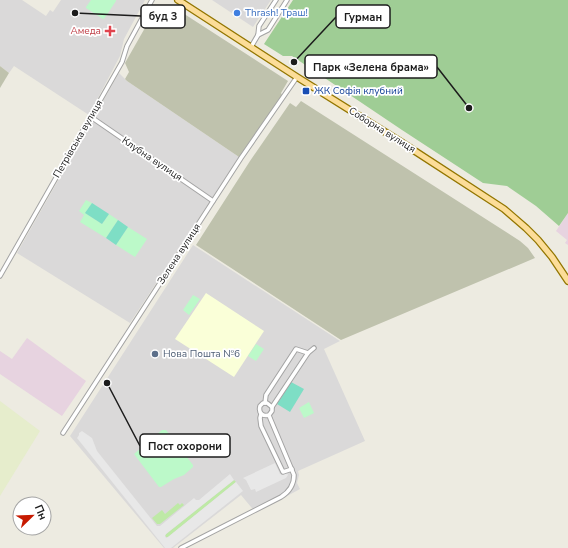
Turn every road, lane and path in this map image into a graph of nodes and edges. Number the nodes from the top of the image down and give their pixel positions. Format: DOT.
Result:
graph roads {
  1 [pos="152,0"];
  2 [pos="178,0"];
  3 [pos="276,0"];
  4 [pos="287,0"];
  5 [pos="258,35"];
  6 [pos="251,47"];
  7 [pos="297,77"];
  8 [pos="91,118"];
  9 [pos="213,201"];
  10 [pos="0,276"];
  11 [pos="568,280"];
  12 [pos="314,348"];
  13 [pos="308,353"];
  14 [pos="265,403"];
  15 [pos="272,407"];
  16 [pos="261,414"];
  17 [pos="269,414"];
  18 [pos="63,433"];
  19 [pos="292,469"];
  20 [pos="181,548"];
  1 -- 8 [label="street, Петрівська вулиця"];
  2 -- 6 [label="main road, Соборна вулиця"];
  3 -- 5 [label="street"];
  4 -- 5 [label="street"];
  5 -- 6 [label="street"];
  6 -- 7 [label="main road, Соборна вулиця"];
  7 -- 9 [label="street, Зелена вулиця"];
  7 -- 11 [label="main road, Соборна вулиця"];
  8 -- 9 [label="street, Клубна вулиця"];
  8 -- 10 [label="street, Петрівська вулиця"];
  9 -- 18 [label="street, Зелена вулиця"];
  12 -- 13 [label="street"];
  13 -- 14 [label="street"];
  13 -- 15 [label="street"];
  14 -- 15 [label="street"];
  14 -- 16 [label="street"];
  15 -- 17 [label="street"];
  16 -- 17 [label="street"];
  16 -- 19 [label="street"];
  17 -- 19 [label="street"];
  19 -- 20 [label="street"];
}
